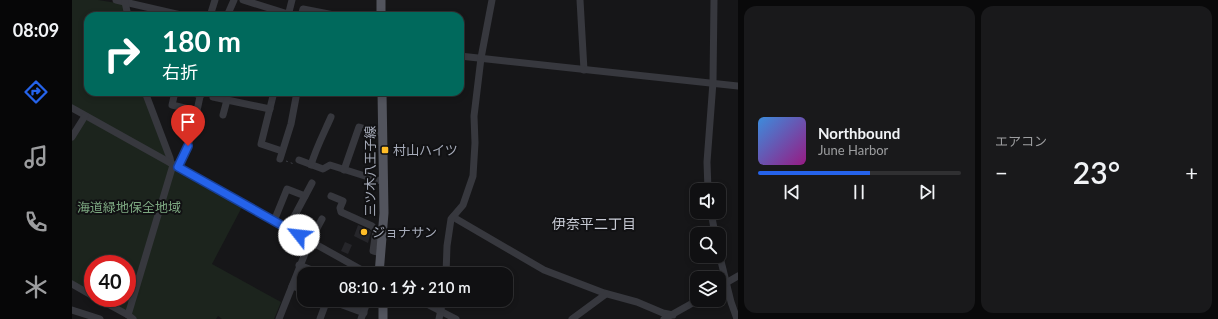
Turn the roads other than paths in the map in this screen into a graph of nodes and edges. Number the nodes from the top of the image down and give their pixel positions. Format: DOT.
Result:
graph roads {
  1 [pos="116,0"];
  2 [pos="215,0"];
  3 [pos="234,0"];
  4 [pos="243,0"];
  5 [pos="292,0"];
  6 [pos="381,0"];
  7 [pos="492,0"];
  8 [pos="580,0"];
  9 [pos="714,0"];
  10 [pos="125,2"];
  11 [pos="127,12"];
  12 [pos="168,12"];
  13 [pos="211,12"];
  14 [pos="230,12"];
  15 [pos="279,12"];
  16 [pos="289,12"];
  17 [pos="302,12"];
  18 [pos="318,12"];
  19 [pos="381,12"];
  20 [pos="464,56"];
  21 [pos="481,58"];
  22 [pos="584,70"];
  23 [pos="713,82"];
  24 [pos="738,86"];
  25 [pos="147,96"];
  26 [pos="174,96"];
  27 [pos="200,96"];
  28 [pos="273,96"];
  29 [pos="296,96"];
  30 [pos="382,96"];
  31 [pos="213,97"];
  32 [pos="224,97"];
  33 [pos="72,108"];
  34 [pos="270,110"];
  35 [pos="197,111"];
  36 [pos="223,115"];
  37 [pos="85,116"];
  38 [pos="330,117"];
  39 [pos="383,134"];
  40 [pos="72,137"];
  41 [pos="282,151"];
  42 [pos="280,159"];
  43 [pos="298,160"];
  44 [pos="311,164"];
  45 [pos="174,165"];
  46 [pos="344,170"];
  47 [pos="384,182"];
  48 [pos="312,183"];
  49 [pos="708,183"];
  50 [pos="305,196"];
  51 [pos="331,196"];
  52 [pos="453,217"];
  53 [pos="322,219"];
  54 [pos="274,222"];
  55 [pos="288,228"];
  56 [pos="310,241"];
  57 [pos="380,253"];
  58 [pos="299,265"];
  59 [pos="304,267"];
  60 [pos="356,267"];
  61 [pos="379,267"];
  62 [pos="446,267"];
  63 [pos="738,276"];
  64 [pos="726,283"];
  65 [pos="72,284"];
  66 [pos="292,286"];
  67 [pos="297,288"];
  68 [pos="84,291"];
  69 [pos="606,294"];
  70 [pos="690,305"];
  71 [pos="116,307"];
  72 [pos="325,307"];
  73 [pos="347,307"];
  74 [pos="383,307"];
  75 [pos="433,307"];
  76 [pos="442,307"];
  77 [pos="72,310"];
  78 [pos="441,311"];
  79 [pos="130,314"];
  80 [pos="673,315"];
  81 [pos="362,316"];
  82 [pos="100,319"];
  83 [pos="279,319"];
  84 [pos="320,319"];
  85 [pos="383,319"];
  86 [pos="439,319"];
  87 [pos="456,319"];
  88 [pos="572,319"];
  89 [pos="664,319"];
  90 [pos="737,319"];
  1 -- 10 [label="street"];
  2 -- 13 [label="street"];
  3 -- 14 [label="street"];
  4 -- 15 [label="street"];
  5 -- 16 [label="street"];
  6 -- 19 [label="main road"];
  7 -- 21 [label="street"];
  8 -- 22 [label="street"];
  9 -- 23 [label="street"];
  10 -- 11 [label="street"];
  10 -- 12 [label="street"];
  17 -- 18 [label="street"];
  20 -- 21 [label="street"];
  21 -- 22 [label="street"];
  21 -- 52 [label="street"];
  22 -- 23 [label="street"];
  23 -- 24 [label="street"];
  23 -- 49 [label="street"];
  25 -- 45 [label="street"];
  26 -- 35 [label="street"];
  27 -- 35 [label="street"];
  28 -- 34 [label="street"];
  29 -- 41 [label="street"];
  30 -- 39 [label="main road, 三ツ木八王子線"];
  31 -- 32 [label="street"];
  32 -- 34 [label="street"];
  32 -- 36 [label="street"];
  33 -- 37 [label="street"];
  34 -- 41 [label="street"];
  35 -- 45 [label="street"];
  37 -- 40 [label="street"];
  37 -- 45 [label="street"];
  38 -- 44 [label="street"];
  39 -- 46 [label="street"];
  39 -- 47 [label="main road, 三ツ木八王子線"];
  41 -- 42 [label="street"];
  43 -- 44 [label="street"];
  44 -- 46 [label="street"];
  45 -- 54 [label="street"];
  45 -- 79 [label="street"];
  46 -- 47 [label="street"];
  47 -- 57 [label="main road, 三ツ木八王子線"];
  48 -- 50 [label="street"];
  50 -- 54 [label="street"];
  50 -- 55 [label="street"];
  51 -- 57 [label="street"];
  52 -- 62 [label="street"];
  52 -- 69 [label="street"];
  53 -- 56 [label="street"];
  54 -- 55 [label="street"];
  55 -- 56 [label="street"];
  56 -- 58 [label="street"];
  56 -- 60 [label="street"];
  57 -- 61 [label="main road, 三ツ木八王子線"];
  58 -- 59 [label="street"];
  58 -- 66 [label="street"];
  63 -- 64 [label="street"];
  64 -- 90 [label="street"];
  65 -- 68 [label="street"];
  66 -- 67 [label="street"];
  66 -- 83 [label="street"];
  69 -- 80 [label="street"];
  69 -- 88 [label="street"];
  70 -- 80 [label="street"];
  71 -- 79 [label="street"];
  72 -- 84 [label="street"];
  73 -- 81 [label="street"];
  74 -- 85 [label="main road"];
  75 -- 78 [label="street"];
  76 -- 78 [label="street"];
  77 -- 82 [label="street"];
  78 -- 86 [label="street"];
  78 -- 87 [label="street"];
  80 -- 89 [label="street"];
}
